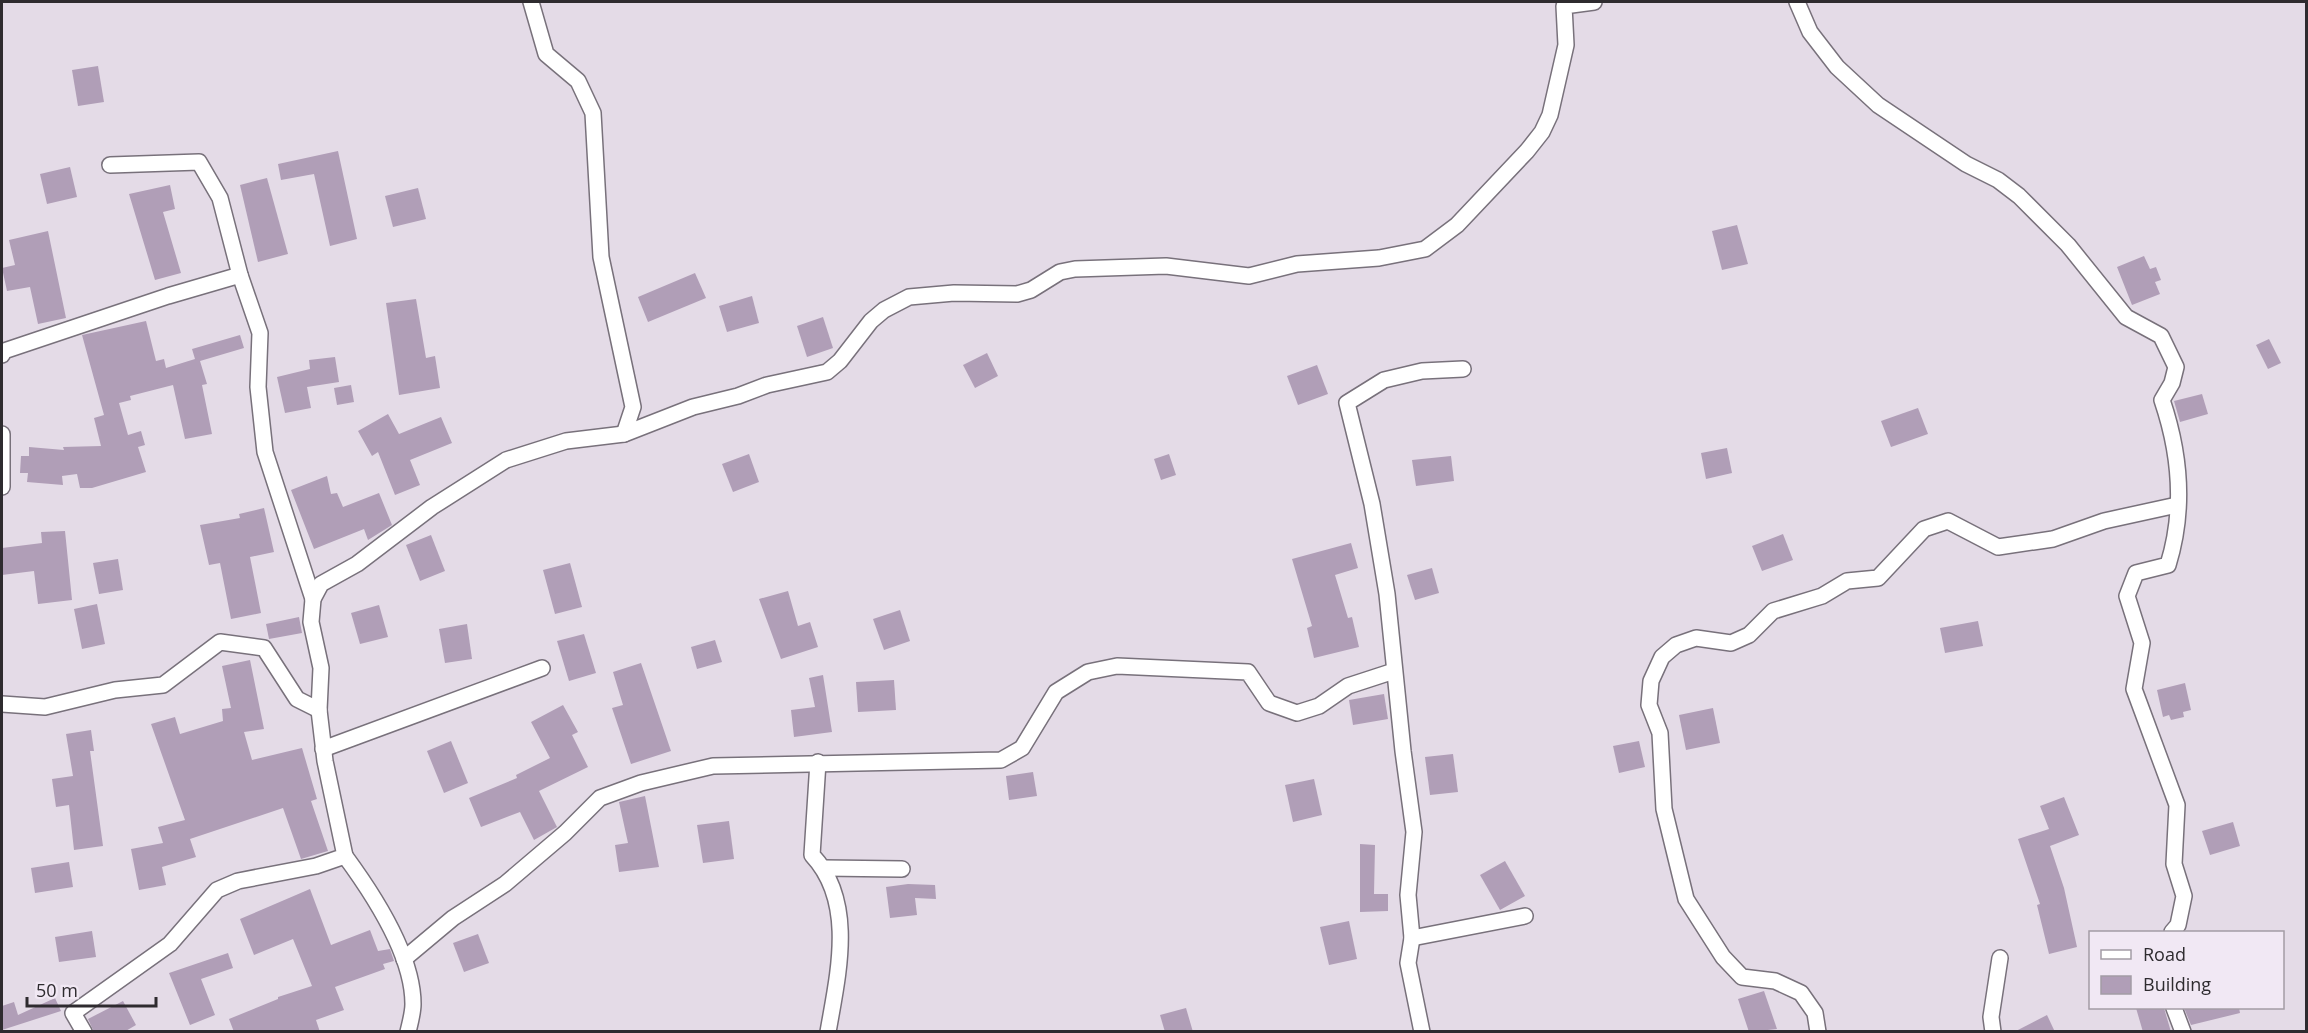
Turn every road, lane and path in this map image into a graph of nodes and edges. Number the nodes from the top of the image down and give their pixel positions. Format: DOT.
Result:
graph roads {
  1 [pos="531,2"];
  2 [pos="1594,2"];
  3 [pos="1797,2"];
  4 [pos="110,165"];
  5 [pos="240,275"];
  6 [pos="2,355"];
  7 [pos="1463,369"];
  8 [pos="2,434"];
  9 [pos="624,434"];
  10 [pos="2,487"];
  11 [pos="2177,505"];
  12 [pos="313,599"];
  13 [pos="542,668"];
  14 [pos="1394,671"];
  15 [pos="2,704"];
  16 [pos="320,710"];
  17 [pos="323,749"];
  18 [pos="818,762"];
  19 [pos="345,856"];
  20 [pos="824,868"];
  21 [pos="902,869"];
  22 [pos="1525,916"];
  23 [pos="2174,931"];
  24 [pos="1412,938"];
  25 [pos="404,958"];
  26 [pos="2000,958"];
  27 [pos="2174,1009"];
  28 [pos="84,1032"];
  29 [pos="408,1032"];
  30 [pos="828,1032"];
  31 [pos="1422,1032"];
  32 [pos="1818,1032"];
  33 [pos="1993,1032"];
  34 [pos="2183,1032"];
  1 -- 9 [label="street"];
  2 -- 9 [label="street"];
  3 -- 11 [label="street"];
  4 -- 5 [label="street"];
  5 -- 6 [label="street"];
  5 -- 12 [label="street"];
  7 -- 14 [label="street"];
  8 -- 10 [label="street"];
  9 -- 12 [label="street"];
  11 -- 23 [label="street"];
  11 -- 32 [label="street"];
  12 -- 16 [label="street"];
  13 -- 17 [label="street"];
  14 -- 18 [label="street"];
  14 -- 24 [label="street"];
  15 -- 16 [label="street"];
  16 -- 17 [label="street"];
  17 -- 19 [label="street"];
  18 -- 20 [label="street"];
  18 -- 25 [label="street"];
  19 -- 25 [label="street"];
  19 -- 28 [label="street"];
  20 -- 21 [label="street"];
  20 -- 30 [label="street"];
  22 -- 24 [label="street"];
  24 -- 31 [label="street"];
  25 -- 29 [label="street"];
  26 -- 33 [label="street"];
  27 -- 34 [label="street"];
}
